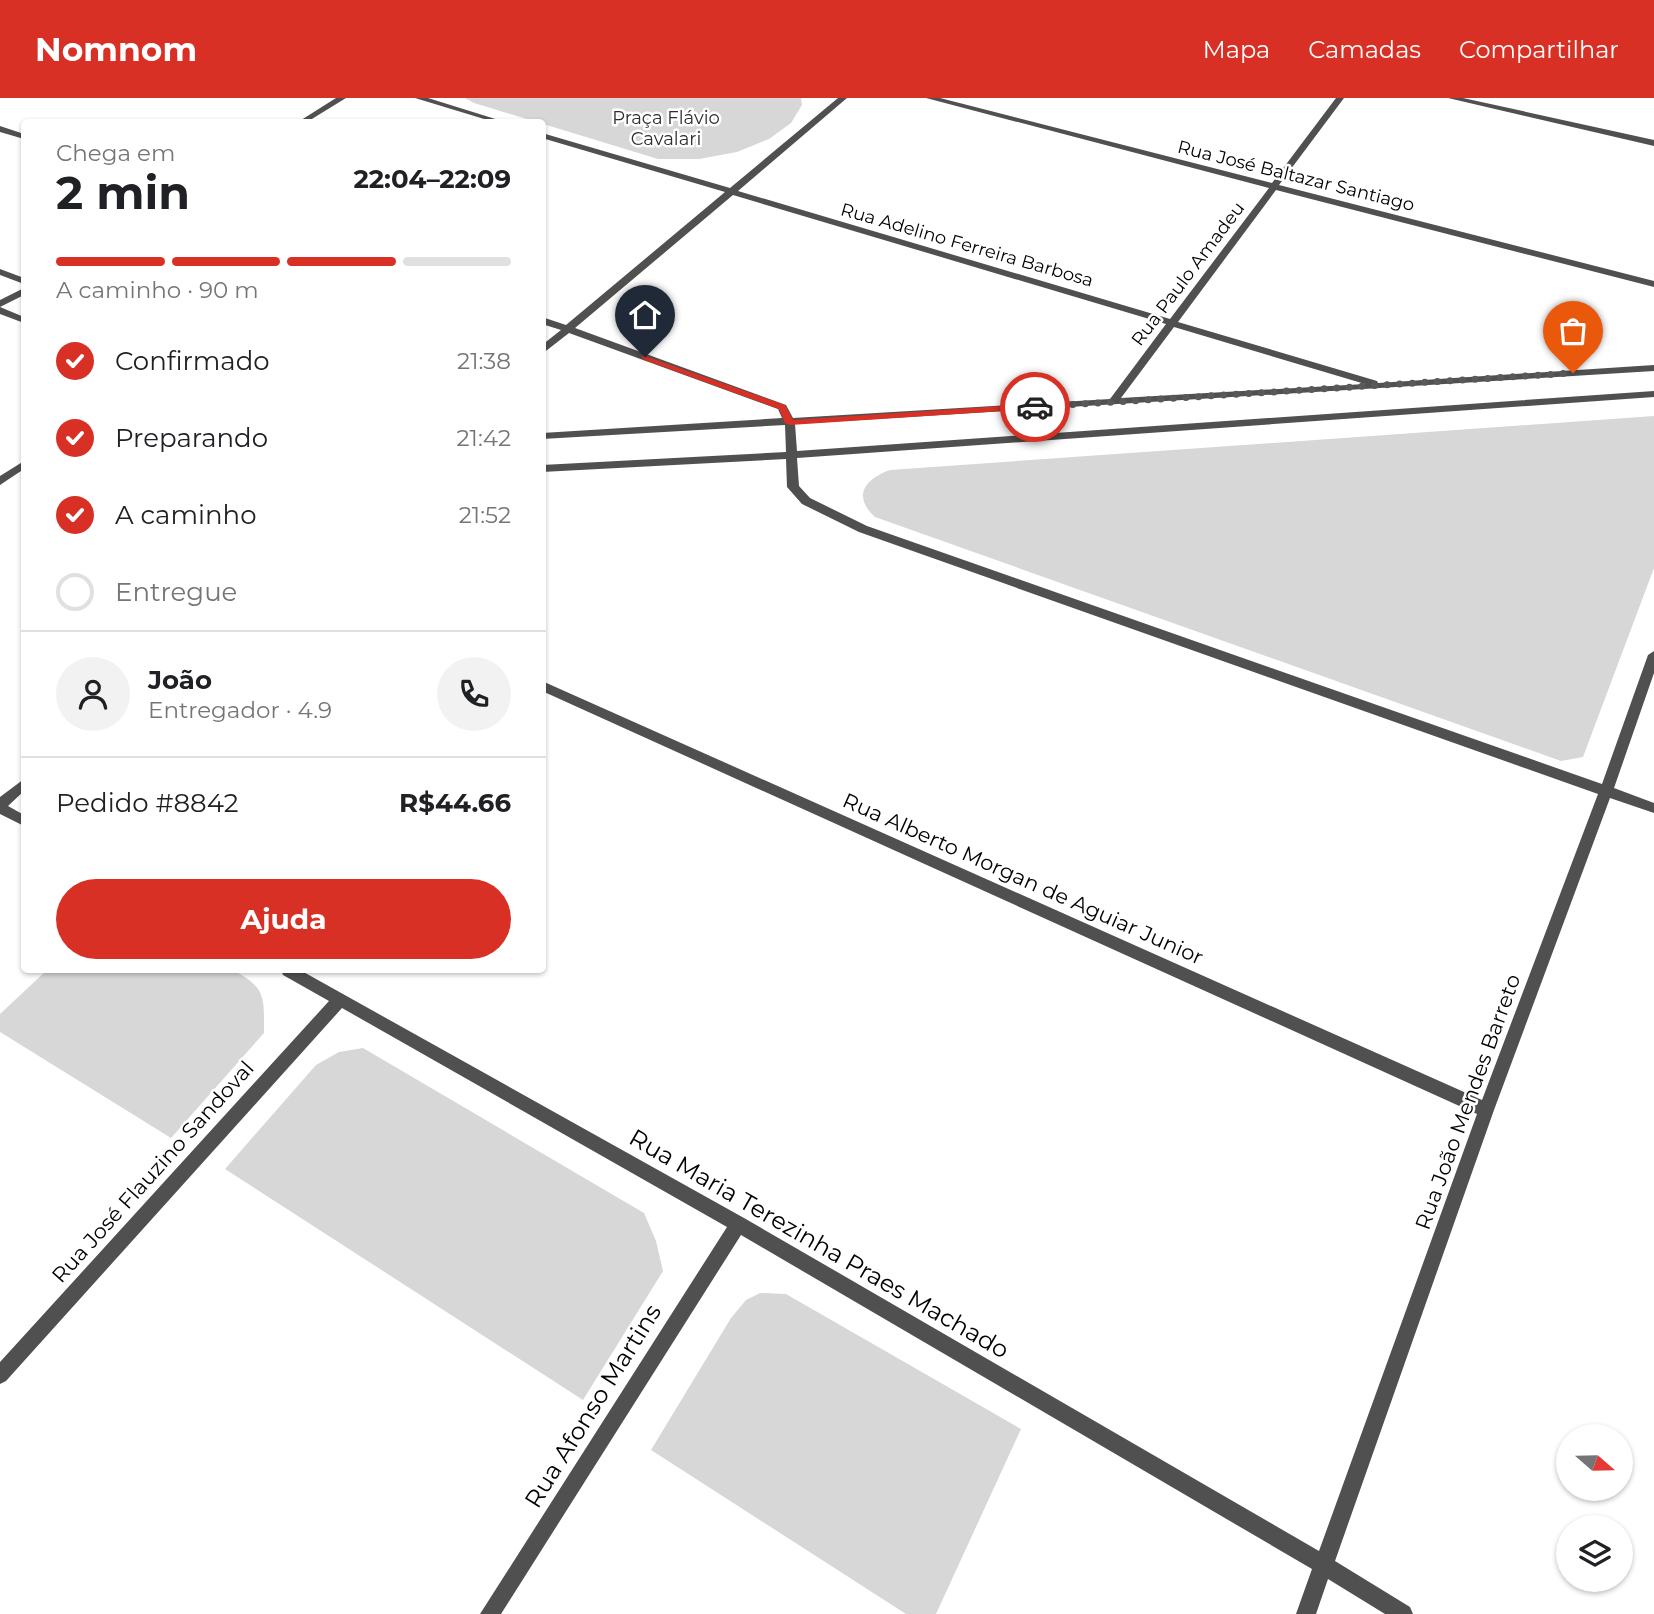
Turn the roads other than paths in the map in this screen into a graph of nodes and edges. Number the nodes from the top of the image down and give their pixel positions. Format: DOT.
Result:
graph roads {
  1 [pos="342,98"];
  2 [pos="419,98"];
  3 [pos="843,98"];
  4 [pos="930,98"];
  5 [pos="1339,98"];
  6 [pos="1452,98"];
  7 [pos="307,119"];
  8 [pos="491,119"];
  9 [pos="0,129"];
  10 [pos="21,136"];
  11 [pos="546,136"];
  12 [pos="1654,143"];
  13 [pos="1273,186"];
  14 [pos="730,191"];
  15 [pos="0,272"];
  16 [pos="21,280"];
  17 [pos="1654,284"];
  18 [pos="21,292"];
  19 [pos="0,304"];
  20 [pos="0,310"];
  21 [pos="21,319"];
  22 [pos="546,321"];
  23 [pos="1171,321"];
  24 [pos="569,329"];
  25 [pos="546,348"];
  26 [pos="1654,368"];
  27 [pos="1382,386"];
  28 [pos="1654,394"];
  29 [pos="1113,402"];
  30 [pos="790,423"];
  31 [pos="546,436"];
  32 [pos="792,456"];
  33 [pos="21,466"];
  34 [pos="546,468"];
  35 [pos="0,481"];
  36 [pos="1654,655"];
  37 [pos="546,687"];
  38 [pos="21,787"];
  39 [pos="1606,791"];
  40 [pos="0,806"];
  41 [pos="1654,808"];
  42 [pos="21,819"];
  43 [pos="293,973"];
  44 [pos="340,999"];
  45 [pos="1486,1110"];
  46 [pos="738,1224"];
  47 [pos="0,1375"];
  48 [pos="1324,1564"];
  49 [pos="490,1614"];
  50 [pos="1306,1614"];
  51 [pos="1403,1614"];
  1 -- 7 [label="street"];
  2 -- 8 [label="street"];
  3 -- 14 [label="street"];
  4 -- 13 [label="street, Rua José Baltazar Santiago"];
  5 -- 13 [label="street, Rua Paulo Amadeu"];
  6 -- 12 [label="street"];
  9 -- 10 [label="street"];
  11 -- 14 [label="street, Rua Adelino Ferreira Barbosa"];
  13 -- 17 [label="street, Rua José Baltazar Santiago"];
  13 -- 23 [label="street, Rua Paulo Amadeu"];
  14 -- 23 [label="street, Rua Adelino Ferreira Barbosa"];
  14 -- 24 [label="street"];
  15 -- 16 [label="street"];
  18 -- 19 [label="street"];
  20 -- 21 [label="street"];
  22 -- 24 [label="street"];
  23 -- 27 [label="street, Rua Adelino Ferreira Barbosa"];
  23 -- 29 [label="street, Rua Paulo Amadeu"];
  24 -- 25 [label="street"];
  24 -- 30 [label="street"];
  26 -- 27 [label="street"];
  27 -- 29 [label="street"];
  28 -- 32 [label="street"];
  29 -- 30 [label="street"];
  30 -- 31 [label="street"];
  30 -- 32 [label="street"];
  32 -- 34 [label="street"];
  32 -- 39 [label="street"];
  33 -- 35 [label="street"];
  36 -- 39 [label="street, Rua João Mendes Barreto"];
  37 -- 45 [label="street, Rua Alberto Morgan de Aguiar Junior"];
  38 -- 40 [label="street"];
  39 -- 41 [label="street"];
  39 -- 45 [label="street, Rua João Mendes Barreto"];
  40 -- 42 [label="street"];
  43 -- 44 [label="street, Rua Maria Terezinha Praes Machado"];
  44 -- 46 [label="street, Rua Maria Terezinha Praes Machado"];
  44 -- 47 [label="street, Rua José Flauzino Sandoval"];
  45 -- 48 [label="street, Rua João Mendes Barreto"];
  46 -- 48 [label="street, Rua Maria Terezinha Praes Machado"];
  46 -- 49 [label="street, Rua Afonso Martins"];
  48 -- 50 [label="street, Rua João Mendes Barreto"];
  48 -- 51 [label="street, Rua Maria Terezinha Praes Machado"];
}
